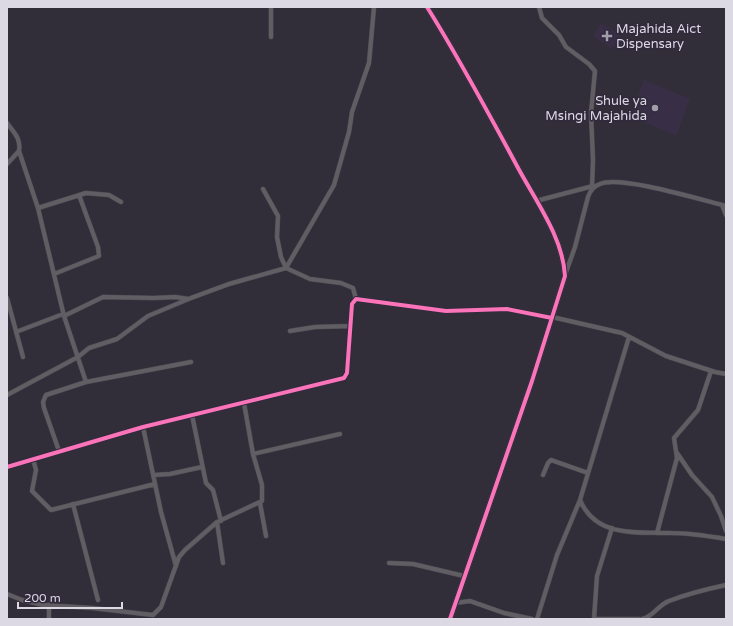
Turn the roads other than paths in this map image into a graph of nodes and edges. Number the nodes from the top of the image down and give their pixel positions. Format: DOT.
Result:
graph roads {
  1 [pos="271,7"];
  2 [pos="374,7"];
  3 [pos="426,7"];
  4 [pos="539,7"];
  5 [pos="270,37"];
  6 [pos="7,123"];
  7 [pos="19,151"];
  8 [pos="7,164"];
  9 [pos="594,186"];
  10 [pos="264,190"];
  11 [pos="80,195"];
  12 [pos="536,201"];
  13 [pos="121,202"];
  14 [pos="724,205"];
  15 [pos="38,208"];
  16 [pos="726,215"];
  17 [pos="286,268"];
  18 [pos="54,274"];
  19 [pos="565,276"];
  20 [pos="7,298"];
  21 [pos="189,299"];
  22 [pos="356,299"];
  23 [pos="64,315"];
  24 [pos="552,317"];
  25 [pos="350,326"];
  26 [pos="290,331"];
  27 [pos="16,332"];
  28 [pos="628,337"];
  29 [pos="23,357"];
  30 [pos="78,357"];
  31 [pos="191,362"];
  32 [pos="711,371"];
  33 [pos="726,374"];
  34 [pos="86,382"];
  35 [pos="7,395"];
  36 [pos="244,403"];
  37 [pos="192,415"];
  38 [pos="143,427"];
  39 [pos="340,434"];
  40 [pos="59,451"];
  41 [pos="677,453"];
  42 [pos="253,454"];
  43 [pos="33,459"];
  44 [pos="7,467"];
  45 [pos="202,467"];
  46 [pos="588,474"];
  47 [pos="154,475"];
  48 [pos="543,475"];
  49 [pos="155,484"];
  50 [pos="580,500"];
  51 [pos="260,503"];
  52 [pos="73,504"];
  53 [pos="219,522"];
  54 [pos="612,528"];
  55 [pos="726,531"];
  56 [pos="657,533"];
  57 [pos="266,536"];
  58 [pos="726,539"];
  59 [pos="388,562"];
  60 [pos="223,563"];
  61 [pos="176,567"];
  62 [pos="464,576"];
  63 [pos="726,585"];
  64 [pos="7,594"];
  65 [pos="98,600"];
  66 [pos="455,603"];
  67 [pos="49,605"];
  68 [pos="49,619"];
  69 [pos="450,619"];
  70 [pos="532,619"];
  71 [pos="537,619"];
  72 [pos="596,619"];
  73 [pos="641,619"];
  1 -- 5 [label="street"];
  2 -- 17 [label="street"];
  3 -- 12 [label="street"];
  4 -- 9 [label="street"];
  6 -- 7 [label="street"];
  7 -- 8 [label="street"];
  7 -- 15 [label="street"];
  9 -- 12 [label="street"];
  9 -- 14 [label="street"];
  9 -- 19 [label="street"];
  10 -- 17 [label="street"];
  11 -- 13 [label="street"];
  11 -- 15 [label="street"];
  11 -- 18 [label="street"];
  12 -- 19 [label="street"];
  14 -- 16 [label="street"];
  15 -- 18 [label="street"];
  17 -- 21 [label="street"];
  17 -- 22 [label="street"];
  18 -- 23 [label="street"];
  19 -- 24 [label="street"];
  20 -- 27 [label="street"];
  21 -- 23 [label="street"];
  21 -- 30 [label="street"];
  22 -- 24 [label="street"];
  22 -- 25 [label="street"];
  23 -- 27 [label="street"];
  23 -- 30 [label="street"];
  24 -- 28 [label="street"];
  24 -- 62 [label="street"];
  25 -- 26 [label="street"];
  25 -- 36 [label="street"];
  27 -- 29 [label="street"];
  28 -- 32 [label="street"];
  28 -- 46 [label="street"];
  30 -- 34 [label="street"];
  30 -- 35 [label="street"];
  31 -- 34 [label="street"];
  32 -- 33 [label="street"];
  32 -- 41 [label="street"];
  34 -- 40 [label="street"];
  36 -- 37 [label="street"];
  36 -- 42 [label="street"];
  37 -- 38 [label="street"];
  37 -- 45 [label="street"];
  38 -- 40 [label="street"];
  38 -- 47 [label="street"];
  39 -- 42 [label="street"];
  40 -- 43 [label="street"];
  41 -- 55 [label="street"];
  41 -- 56 [label="street"];
  42 -- 51 [label="street"];
  43 -- 44 [label="street"];
  43 -- 52 [label="street"];
  45 -- 47 [label="street"];
  45 -- 53 [label="street"];
  46 -- 48 [label="street"];
  46 -- 50 [label="street"];
  47 -- 49 [label="street"];
  49 -- 52 [label="street"];
  49 -- 61 [label="street"];
  50 -- 54 [label="street"];
  50 -- 71 [label="street"];
  51 -- 53 [label="street"];
  51 -- 57 [label="street"];
  52 -- 65 [label="street"];
  53 -- 60 [label="street"];
  53 -- 61 [label="street"];
  54 -- 56 [label="street"];
  54 -- 72 [label="street"];
  56 -- 58 [label="street"];
  59 -- 62 [label="street"];
  61 -- 67 [label="street"];
  62 -- 66 [label="street"];
  63 -- 73 [label="street"];
  64 -- 67 [label="street"];
  66 -- 69 [label="street"];
  66 -- 70 [label="street"];
  67 -- 68 [label="street"];
  72 -- 73 [label="street"];
}
